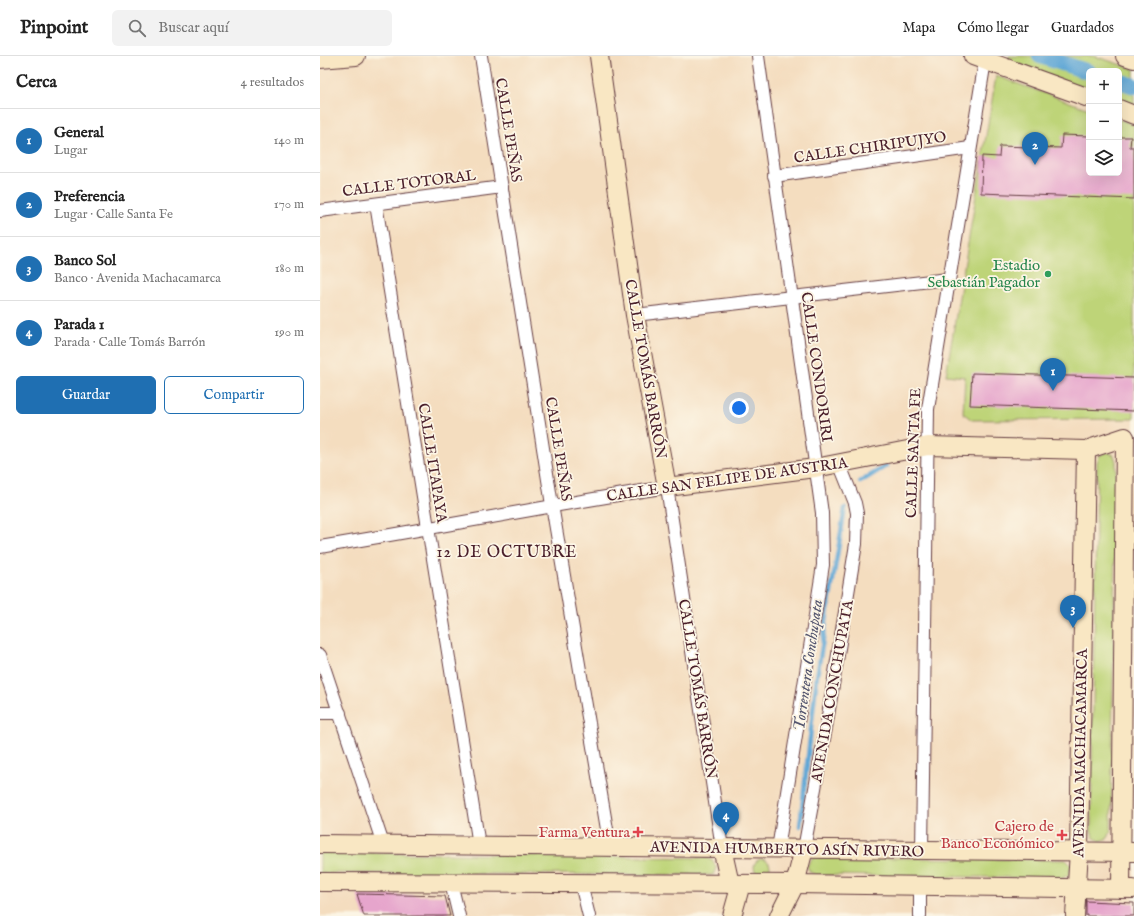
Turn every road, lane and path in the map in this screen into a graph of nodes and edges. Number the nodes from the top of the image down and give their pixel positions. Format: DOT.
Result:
graph roads {
  1 [pos="356,56"];
  2 [pos="481,56"];
  3 [pos="599,56"];
  4 [pos="758,56"];
  5 [pos="1125,56"];
  6 [pos="320,59"];
  7 [pos="1134,59"];
  8 [pos="989,60"];
  9 [pos="1086,97"];
  10 [pos="1122,110"];
  11 [pos="1134,115"];
  12 [pos="970,148"];
  13 [pos="774,176"];
  14 [pos="502,187"];
  15 [pos="376,204"];
  16 [pos="320,211"];
  17 [pos="948,278"];
  18 [pos="791,297"];
  19 [pos="635,315"];
  20 [pos="1130,435"];
  21 [pos="928,446"];
  22 [pos="1086,450"];
  23 [pos="839,463"];
  24 [pos="815,468"];
  25 [pos="667,487"];
  26 [pos="552,505"];
  27 [pos="428,529"];
  28 [pos="320,547"];
  29 [pos="320,656"];
  30 [pos="320,713"];
  31 [pos="340,713"];
  32 [pos="320,844"];
  33 [pos="383,844"];
  34 [pos="479,845"];
  35 [pos="610,847"];
  36 [pos="722,848"];
  37 [pos="778,849"];
  38 [pos="804,849"];
  39 [pos="922,851"];
  40 [pos="1079,851"];
  41 [pos="1127,852"];
  42 [pos="320,882"];
  43 [pos="451,883"];
  44 [pos="580,884"];
  45 [pos="735,884"];
  46 [pos="795,884"];
  47 [pos="920,886"];
  48 [pos="1076,889"];
  49 [pos="1128,890"];
  50 [pos="459,916"];
  51 [pos="589,916"];
  52 [pos="732,916"];
  53 [pos="779,916"];
  54 [pos="920,916"];
  55 [pos="1075,916"];
  1 -- 6 [label="street"];
  2 -- 14 [label="street, CALLE PEÑAS"];
  3 -- 19 [label="street, CALLE TOMÁS BARRÓN"];
  4 -- 13 [label="street, CALLE CONDORIRI"];
  5 -- 7 [label="street"];
  8 -- 9 [label="street"];
  8 -- 12 [label="street, CALLE SANTA FE"];
  10 -- 11 [label="street"];
  12 -- 13 [label="street, CALLE CHIRIPUJYO"];
  12 -- 17 [label="street, CALLE SANTA FE"];
  13 -- 18 [label="street, CALLE CONDORIRI"];
  14 -- 15 [label="street, CALLE TOTORAL"];
  14 -- 26 [label="street, CALLE PEÑAS"];
  15 -- 16 [label="street, CALLE TOTORAL"];
  15 -- 27 [label="street, CALLE ITAPAYA"];
  17 -- 18 [label="street"];
  17 -- 21 [label="street, CALLE SANTA FE"];
  18 -- 19 [label="street"];
  18 -- 24 [label="street, CALLE CONDORIRI"];
  19 -- 25 [label="street, CALLE TOMÁS BARRÓN"];
  20 -- 22 [label="street, CALLE SAN FELIPE DE AUSTRIA"];
  20 -- 41 [label="street"];
  21 -- 22 [label="street, CALLE SAN FELIPE DE AUSTRIA"];
  21 -- 23 [label="street, CALLE SAN FELIPE DE AUSTRIA"];
  21 -- 39 [label="street, CALLE SANTA FE"];
  22 -- 40 [label="street, AVENIDA MACHACAMARCA"];
  23 -- 24 [label="street, CALLE SAN FELIPE DE AUSTRIA"];
  23 -- 38 [label="street, AVENIDA CONCHUPATA"];
  24 -- 25 [label="street, CALLE SAN FELIPE DE AUSTRIA"];
  24 -- 37 [label="street, CALLE CONDORIRI"];
  25 -- 26 [label="street, CALLE SAN FELIPE DE AUSTRIA"];
  25 -- 36 [label="street, CALLE TOMÁS BARRÓN"];
  26 -- 27 [label="street, CALLE SAN FELIPE DE AUSTRIA"];
  26 -- 35 [label="street, CALLE PEÑAS"];
  27 -- 28 [label="street, CALLE SAN FELIPE DE AUSTRIA"];
  27 -- 34 [label="street, CALLE ITAPAYA"];
  29 -- 31 [label="street"];
  30 -- 31 [label="street"];
  31 -- 33 [label="street"];
  32 -- 33 [label="street, AVENIDA HUMBERTO ASÍN RIVERO"];
  33 -- 34 [label="street, AVENIDA HUMBERTO ASÍN RIVERO"];
  34 -- 35 [label="street, AVENIDA HUMBERTO ASÍN RIVERO"];
  35 -- 36 [label="street, AVENIDA HUMBERTO ASÍN RIVERO"];
  36 -- 37 [label="street, AVENIDA HUMBERTO ASÍN RIVERO"];
  36 -- 45 [label="street"];
  37 -- 38 [label="street, AVENIDA HUMBERTO ASÍN RIVERO"];
  38 -- 39 [label="street, AVENIDA HUMBERTO ASÍN RIVERO"];
  38 -- 46 [label="street, AVENIDA CONCHUPATA"];
  39 -- 40 [label="street, AVENIDA HUMBERTO ASÍN RIVERO"];
  40 -- 41 [label="street, AVENIDA HUMBERTO ASÍN RIVERO"];
  40 -- 48 [label="street, AVENIDA MACHACAMARCA"];
  41 -- 49 [label="street"];
  42 -- 43 [label="street"];
  43 -- 44 [label="street"];
  43 -- 50 [label="street"];
  44 -- 45 [label="street"];
  44 -- 51 [label="street"];
  45 -- 46 [label="street"];
  45 -- 52 [label="street"];
  46 -- 47 [label="street"];
  46 -- 53 [label="street, AVENIDA CONCHUPATA"];
  47 -- 48 [label="street"];
  47 -- 54 [label="street"];
  48 -- 49 [label="street"];
  48 -- 55 [label="street, AVENIDA MACHACAMARCA"];
}
